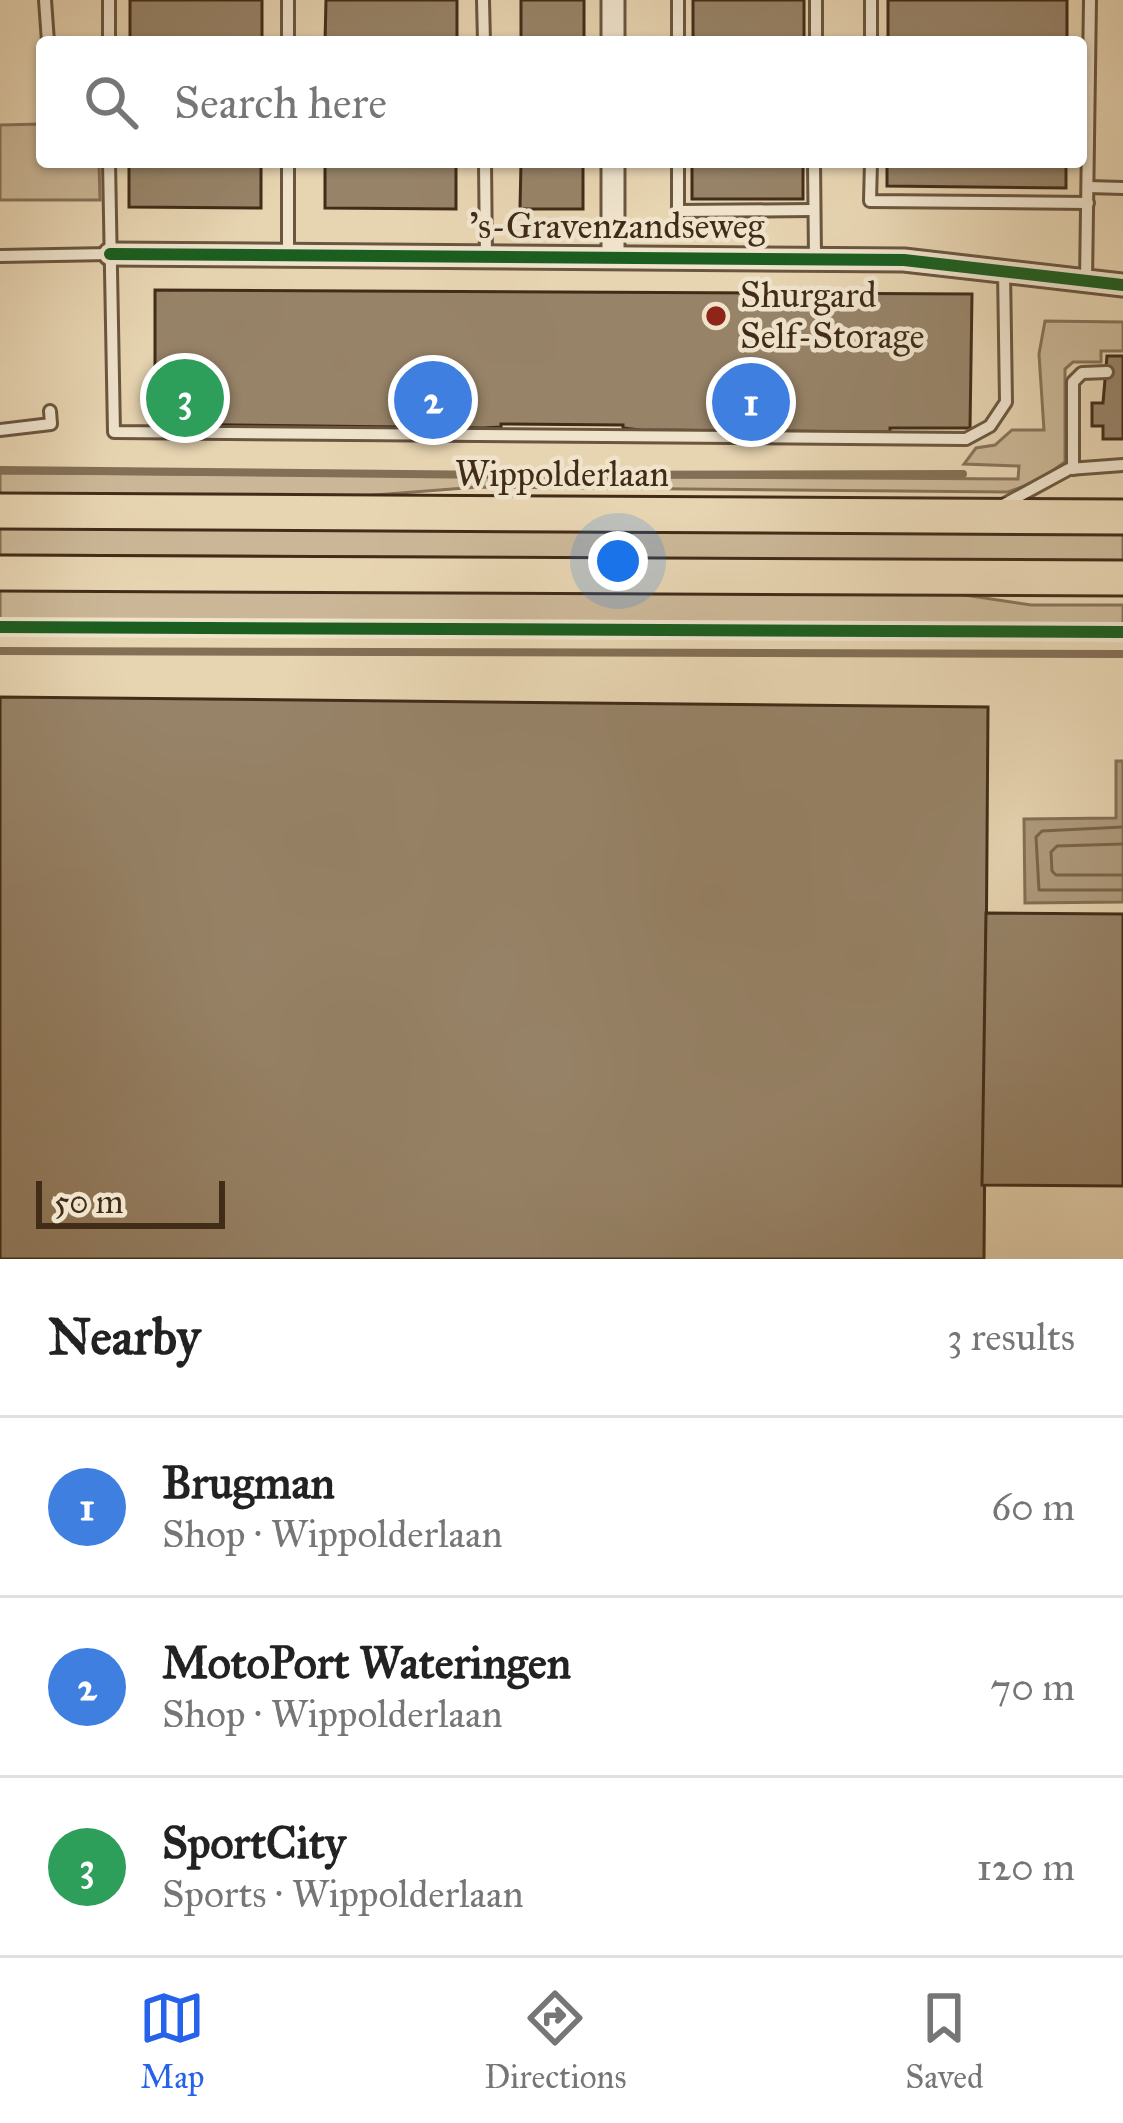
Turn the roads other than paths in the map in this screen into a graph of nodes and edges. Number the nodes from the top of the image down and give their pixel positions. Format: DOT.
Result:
graph roads {
  1 [pos="45,0"];
  2 [pos="109,0"];
  3 [pos="287,0"];
  4 [pos="483,0"];
  5 [pos="613,0"];
  6 [pos="678,0"];
  7 [pos="816,0"];
  8 [pos="872,0"];
  9 [pos="1090,0"];
  10 [pos="47,36"];
  11 [pos="109,36"];
  12 [pos="287,36"];
  13 [pos="484,36"];
  14 [pos="613,36"];
  15 [pos="678,36"];
  16 [pos="815,36"];
  17 [pos="871,36"];
  18 [pos="1087,41"];
  19 [pos="1087,160"];
  20 [pos="110,168"];
  21 [pos="288,168"];
  22 [pos="485,168"];
  23 [pos="613,168"];
  24 [pos="678,168"];
  25 [pos="814,168"];
  26 [pos="871,168"];
  27 [pos="1088,187"];
  28 [pos="1123,188"];
  29 [pos="1088,203"];
  30 [pos="813,210"];
  31 [pos="110,254"];
  32 [pos="288,254"];
  33 [pos="0,256"];
  34 [pos="486,256"];
  35 [pos="613,256"];
  36 [pos="815,257"];
  37 [pos="1004,271"];
  38 [pos="1086,281"];
  39 [pos="1123,285"];
  40 [pos="1107,373"];
  41 [pos="50,411"];
  42 [pos="0,430"];
  43 [pos="1123,465"];
  44 [pos="1073,469"];
  45 [pos="0,512"];
  46 [pos="982,517"];
  47 [pos="1123,517"];
  48 [pos="0,574"];
  49 [pos="1123,578"];
  1 -- 10 [label="lane"];
  2 -- 11 [label="lane"];
  3 -- 12 [label="lane"];
  4 -- 13 [label="lane"];
  5 -- 14 [label="street"];
  6 -- 15 [label="lane"];
  7 -- 16 [label="lane"];
  8 -- 17 [label="lane"];
  9 -- 18 [label="lane"];
  19 -- 27 [label="lane"];
  20 -- 31 [label="lane"];
  21 -- 32 [label="lane"];
  22 -- 34 [label="lane, 's-Gravenzandseweg"];
  23 -- 35 [label="street"];
  24 -- 30 [label="lane, 's-Gravenzandseweg"];
  25 -- 30 [label="lane, 's-Gravenzandseweg"];
  26 -- 29 [label="lane"];
  27 -- 28 [label="lane"];
  27 -- 29 [label="lane"];
  29 -- 38 [label="lane"];
  30 -- 36 [label="lane, 's-Gravenzandseweg"];
  31 -- 32 [label="street, 's-Gravenzandseweg"];
  31 -- 33 [label="lane, 's-Gravenzandseweg"];
  31 -- 37 [label="lane"];
  32 -- 34 [label="street, 's-Gravenzandseweg"];
  34 -- 35 [label="street, 's-Gravenzandseweg"];
  35 -- 36 [label="street, 's-Gravenzandseweg"];
  36 -- 37 [label="street, 's-Gravenzandseweg"];
  37 -- 38 [label="street, 's-Gravenzandseweg"];
  38 -- 39 [label="street, 's-Gravenzandseweg"];
  40 -- 44 [label="lane"];
  41 -- 42 [label="lane"];
  43 -- 44 [label="lane"];
  44 -- 46 [label="lane"];
  45 -- 46 [label="main road, Wippolderlaan"];
  46 -- 47 [label="main road, Wippolderlaan"];
  48 -- 49 [label="main road"];
}
